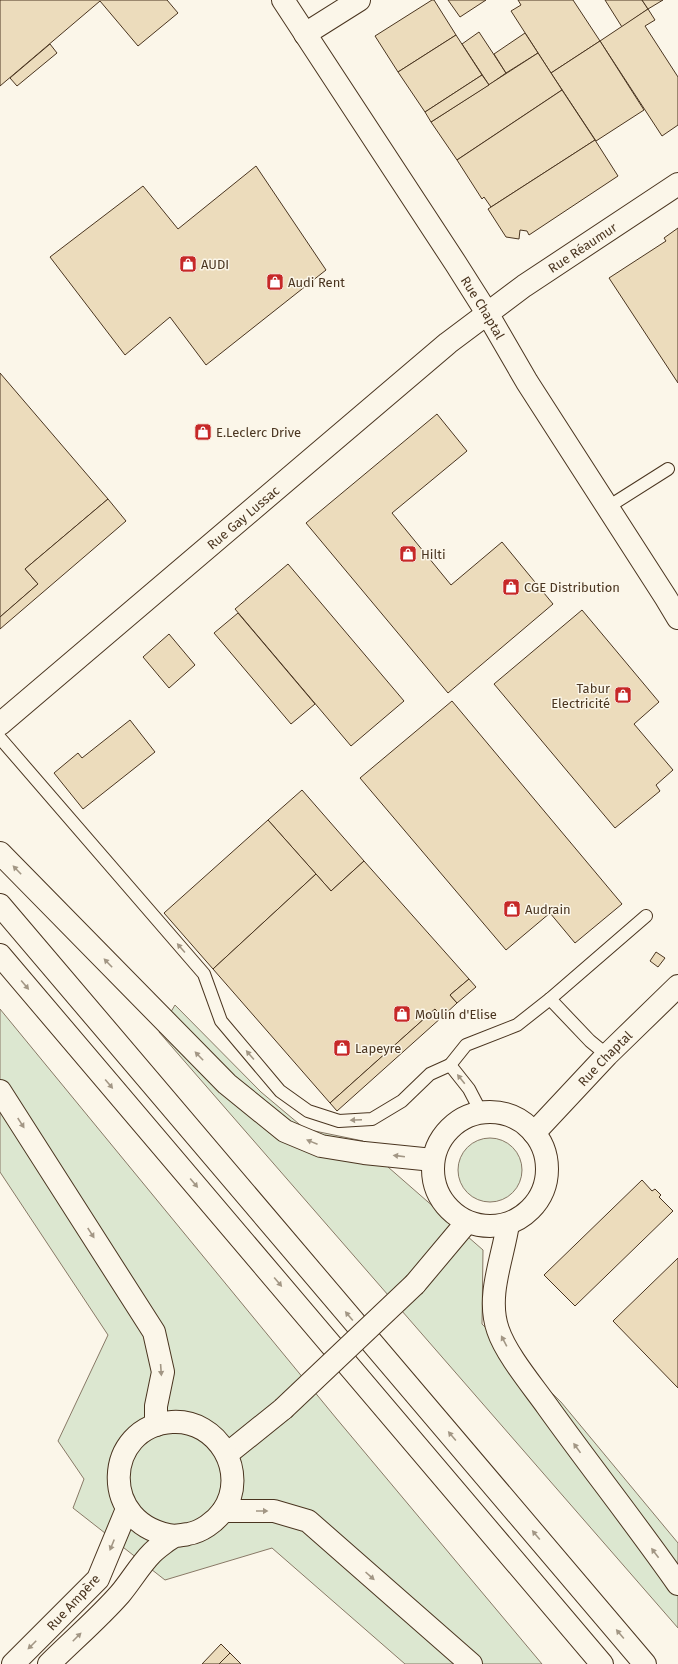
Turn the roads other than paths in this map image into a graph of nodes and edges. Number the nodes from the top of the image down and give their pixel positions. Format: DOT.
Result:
graph roads {
  1 [pos="283,0"];
  2 [pos="359,0"];
  3 [pos="305,34"];
  4 [pos="678,184"];
  5 [pos="487,313"];
  6 [pos="668,469"];
  7 [pos="608,507"];
  8 [pos="678,618"];
  9 [pos="0,724"];
  10 [pos="0,738"];
  11 [pos="0,853"];
  12 [pos="0,905"];
  13 [pos="646,916"];
  14 [pos="0,955"];
  15 [pos="678,986"];
  16 [pos="550,999"];
  17 [pos="607,1055"];
  18 [pos="450,1065"];
  19 [pos="0,1091"];
  20 [pos="481,1112"];
  21 [pos="534,1133"];
  22 [pos="433,1160"];
  23 [pos="467,1222"];
  24 [pos="508,1224"];
  25 [pos="156,1425"];
  26 [pos="227,1454"];
  27 [pos="127,1509"];
  28 [pos="223,1511"];
  29 [pos="175,1536"];
  30 [pos="678,1584"];
  31 [pos="13,1664"];
  32 [pos="49,1664"];
  33 [pos="471,1664"];
  34 [pos="602,1664"];
  35 [pos="645,1664"];
  1 -- 3 [label="main road, Rue Chaptal"];
  2 -- 3 [label="main road"];
  3 -- 5 [label="main road, Rue Chaptal"];
  4 -- 5 [label="main road, Rue Réaumur"];
  5 -- 7 [label="main road, Rue Chaptal"];
  5 -- 9 [label="main road, Rue Gay Lussac"];
  6 -- 7 [label="lane"];
  7 -- 8 [label="main road, Rue Chaptal"];
  18 -- 10 [label="lane, one-way"];
  22 -- 11 [label="main road, one-way"];
  35 -- 12 [label="main road, one-way"];
  13 -- 16 [label="lane"];
  14 -- 34 [label="main road, one-way"];
  15 -- 17 [label="main road, Rue Chaptal"];
  16 -- 17 [label="lane"];
  16 -- 18 [label="lane"];
  17 -- 21 [label="main road, Rue Chaptal"];
  20 -- 18 [label="lane, one-way"];
  19 -- 25 [label="main road, one-way"];
  20 -- 21 [label="main road"];
  20 -- 22 [label="main road"];
  21 -- 24 [label="main road"];
  22 -- 23 [label="main road"];
  23 -- 24 [label="main road"];
  23 -- 26 [label="main road, bridge"];
  30 -- 24 [label="main road, one-way"];
  25 -- 26 [label="main road"];
  25 -- 27 [label="main road"];
  26 -- 28 [label="main road"];
  27 -- 29 [label="main road"];
  27 -- 31 [label="main road, Rue Ampère, one-way"];
  28 -- 29 [label="main road"];
  28 -- 33 [label="main road, one-way"];
  32 -- 29 [label="main road, Rue Ampère, one-way"];
}
